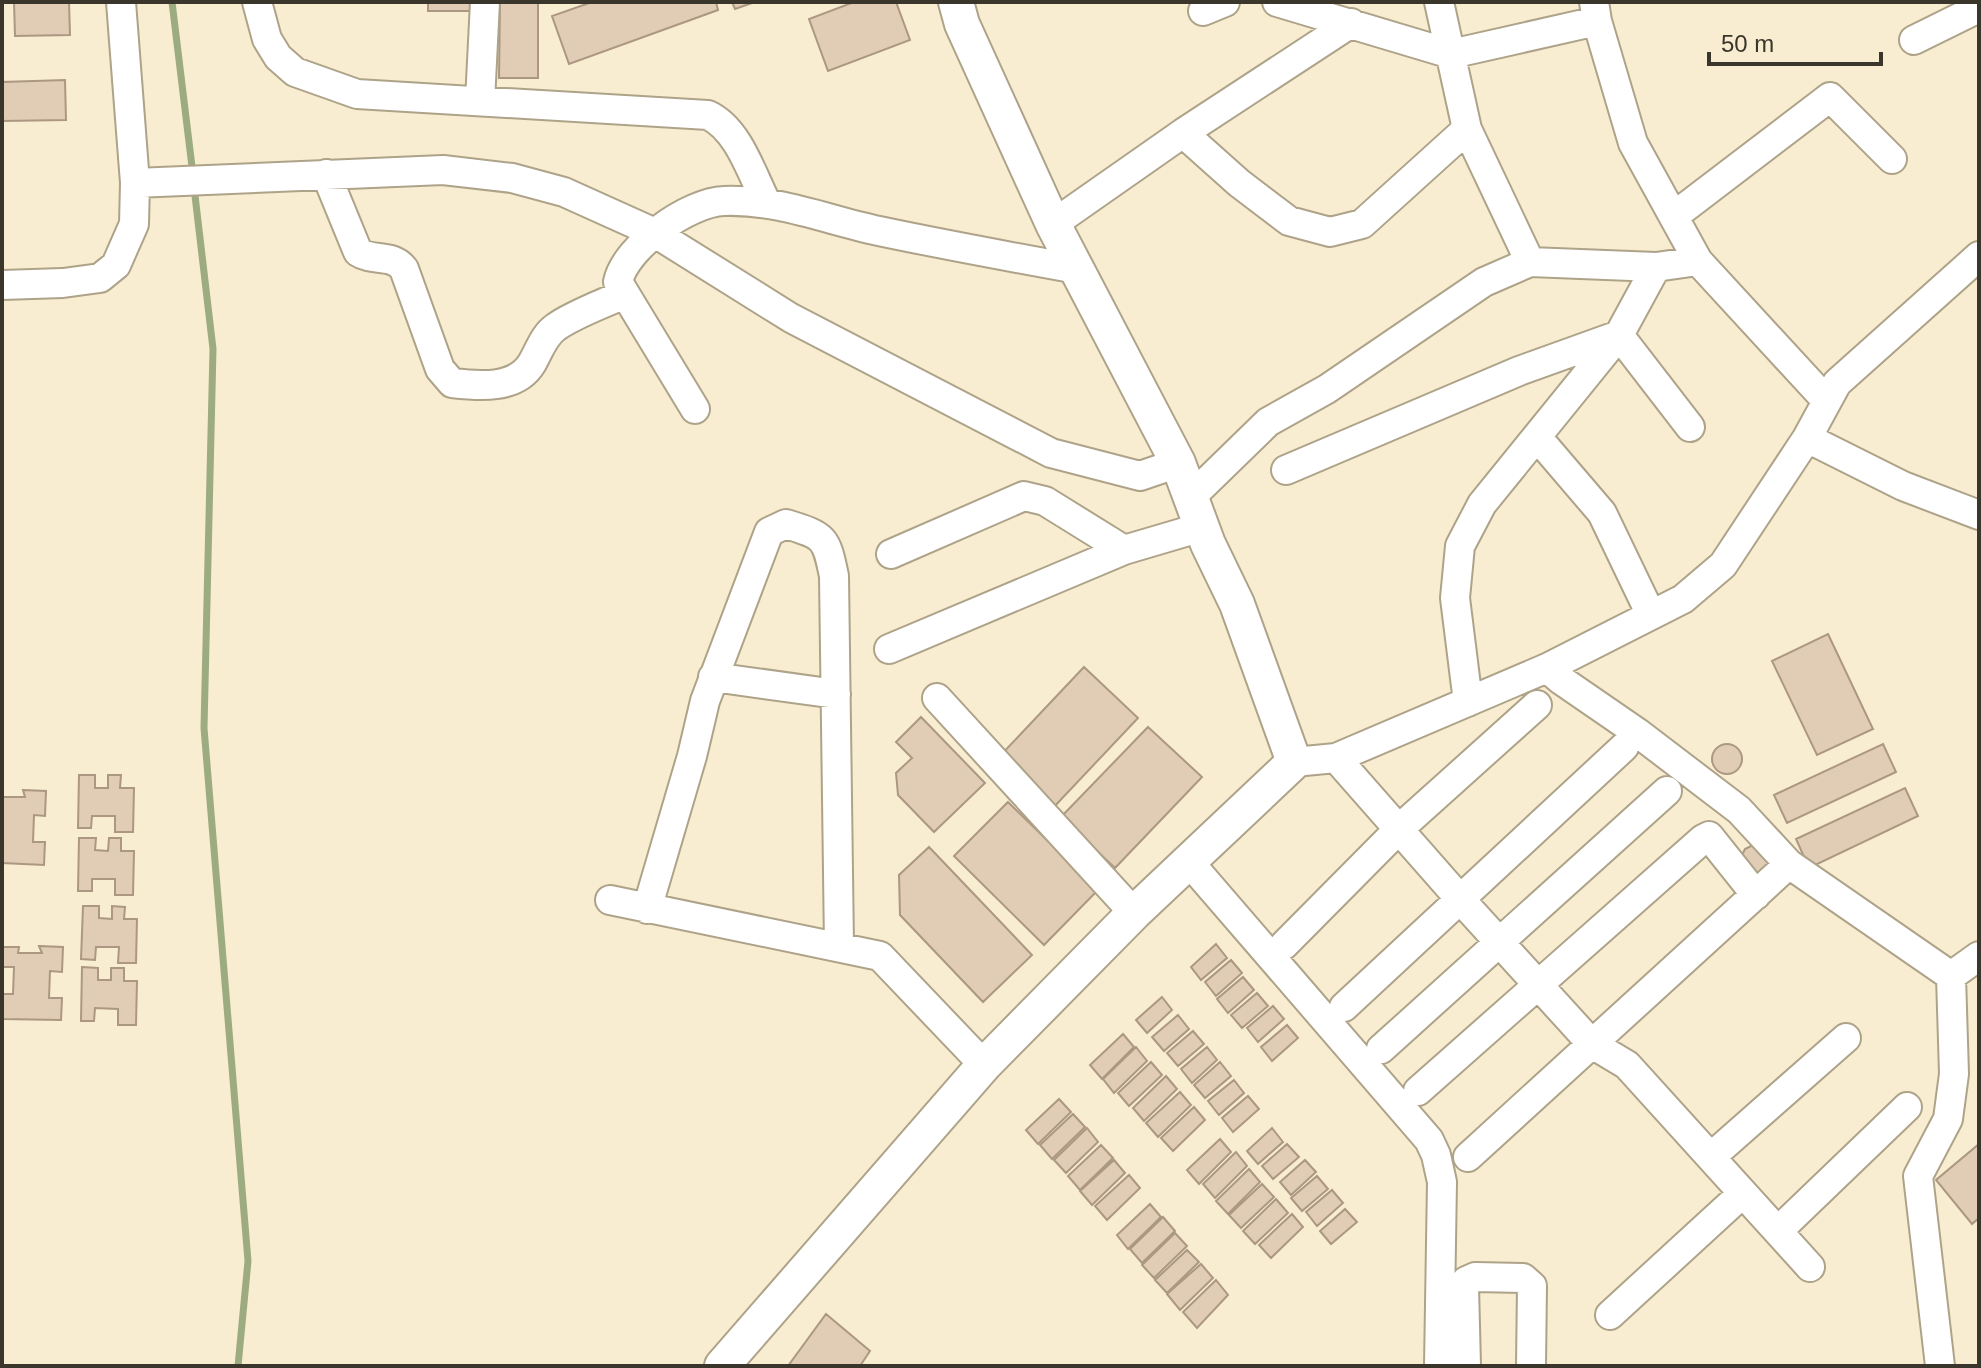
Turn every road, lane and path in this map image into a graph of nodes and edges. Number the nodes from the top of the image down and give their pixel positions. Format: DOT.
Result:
graph roads {
  1 [pos="121,2"];
  2 [pos="257,2"];
  3 [pos="485,2"];
  4 [pos="956,2"];
  5 [pos="1277,2"];
  6 [pos="1439,2"];
  7 [pos="1979,8"];
  8 [pos="1596,12"];
  9 [pos="1351,23"];
  10 [pos="1914,40"];
  11 [pos="1451,54"];
  12 [pos="480,101"];
  13 [pos="1467,129"];
  14 [pos="1183,133"];
  15 [pos="1892,159"];
  16 [pos="326,174"];
  17 [pos="135,183"];
  18 [pos="766,202"];
  19 [pos="1674,216"];
  20 [pos="1053,224"];
  21 [pos="655,233"];
  22 [pos="1979,256"];
  23 [pos="1698,261"];
  24 [pos="1530,262"];
  25 [pos="1656,267"];
  26 [pos="1077,269"];
  27 [pos="2,285"];
  28 [pos="624,294"];
  29 [pos="1619,335"];
  30 [pos="1826,400"];
  31 [pos="695,409"];
  32 [pos="1690,427"];
  33 [pos="1537,437"];
  34 [pos="1807,438"];
  35 [pos="1178,463"];
  36 [pos="1286,470"];
  37 [pos="1197,512"];
  38 [pos="1979,515"];
  39 [pos="1124,550"];
  40 [pos="891,554"];
  41 [pos="1651,615"];
  42 [pos="889,649"];
  43 [pos="1547,668"];
  44 [pos="713,677"];
  45 [pos="836,694"];
  46 [pos="937,698"];
  47 [pos="1468,702"];
  48 [pos="1537,705"];
  49 [pos="1624,747"];
  50 [pos="1336,758"];
  51 [pos="1294,762"];
  52 [pos="1667,791"];
  53 [pos="1399,829"];
  54 [pos="1189,862"];
  55 [pos="1789,864"];
  56 [pos="1756,895"];
  57 [pos="1460,899"];
  58 [pos="610,900"];
  59 [pos="647,909"];
  60 [pos="1134,913"];
  61 [pos="1500,944"];
  62 [pos="1284,945"];
  63 [pos="839,946"];
  64 [pos="1979,956"];
  65 [pos="1951,976"];
  66 [pos="1538,985"];
  67 [pos="1344,1007"];
  68 [pos="1846,1038"];
  69 [pos="1592,1044"];
  70 [pos="1381,1049"];
  71 [pos="984,1065"];
  72 [pos="1418,1091"];
  73 [pos="1907,1107"];
  74 [pos="1468,1157"];
  75 [pos="1711,1157"];
  76 [pos="1743,1193"];
  77 [pos="1778,1231"];
  78 [pos="1810,1267"];
  79 [pos="1610,1315"];
  80 [pos="728,1364"];
  81 [pos="1439,1366"];
  82 [pos="1466,1366"];
  83 [pos="1531,1366"];
  84 [pos="1940,1366"];
  1 -- 17 [label="street"];
  2 -- 12 [label="street"];
  3 -- 12 [label="street"];
  4 -- 20 [label="street"];
  5 -- 9 [label="street"];
  6 -- 11 [label="street"];
  7 -- 10 [label="street"];
  8 -- 11 [label="street"];
  8 -- 19 [label="street"];
  9 -- 11 [label="street"];
  9 -- 14 [label="street"];
  11 -- 13 [label="street"];
  12 -- 18 [label="street"];
  13 -- 14 [label="street"];
  13 -- 24 [label="street"];
  14 -- 20 [label="street"];
  15 -- 19 [label="street"];
  16 -- 17 [label="street"];
  16 -- 21 [label="street"];
  16 -- 28 [label="street"];
  17 -- 27 [label="street"];
  18 -- 21 [label="street"];
  18 -- 26 [label="street"];
  19 -- 23 [label="street"];
  20 -- 26 [label="street"];
  21 -- 28 [label="street"];
  21 -- 35 [label="street"];
  22 -- 30 [label="street"];
  23 -- 25 [label="street"];
  23 -- 30 [label="street"];
  24 -- 25 [label="street"];
  24 -- 37 [label="street"];
  25 -- 29 [label="street"];
  26 -- 35 [label="street"];
  28 -- 31 [label="street"];
  29 -- 32 [label="street"];
  29 -- 33 [label="street"];
  29 -- 36 [label="street"];
  30 -- 34 [label="street"];
  33 -- 41 [label="street"];
  33 -- 47 [label="street"];
  34 -- 38 [label="street"];
  34 -- 41 [label="street"];
  35 -- 37 [label="street"];
  37 -- 39 [label="street"];
  37 -- 51 [label="street"];
  39 -- 40 [label="street"];
  39 -- 42 [label="street"];
  41 -- 43 [label="street"];
  43 -- 47 [label="street"];
  43 -- 55 [label="street"];
  44 -- 45 [label="street"];
  44 -- 45 [label="street"];
  44 -- 59 [label="street"];
  45 -- 63 [label="street"];
  46 -- 60 [label="street"];
  47 -- 50 [label="street"];
  48 -- 53 [label="street"];
  49 -- 57 [label="street"];
  50 -- 51 [label="street"];
  50 -- 53 [label="street"];
  51 -- 54 [label="street"];
  52 -- 61 [label="street"];
  53 -- 57 [label="street"];
  53 -- 62 [label="street"];
  54 -- 60 [label="street"];
  54 -- 81 [label="street"];
  55 -- 56 [label="street"];
  55 -- 65 [label="street"];
  56 -- 66 [label="street"];
  56 -- 69 [label="street"];
  57 -- 61 [label="street"];
  57 -- 67 [label="street"];
  58 -- 59 [label="street"];
  59 -- 63 [label="street"];
  60 -- 71 [label="street"];
  61 -- 66 [label="street"];
  61 -- 70 [label="street"];
  63 -- 71 [label="street"];
  64 -- 65 [label="street"];
  65 -- 84 [label="street"];
  66 -- 69 [label="street"];
  66 -- 72 [label="street"];
  68 -- 75 [label="street"];
  69 -- 74 [label="street"];
  69 -- 75 [label="street"];
  71 -- 80 [label="street"];
  73 -- 77 [label="street"];
  75 -- 76 [label="street"];
  76 -- 77 [label="street"];
  76 -- 79 [label="street"];
  77 -- 78 [label="street"];
  82 -- 83 [label="street"];
}
